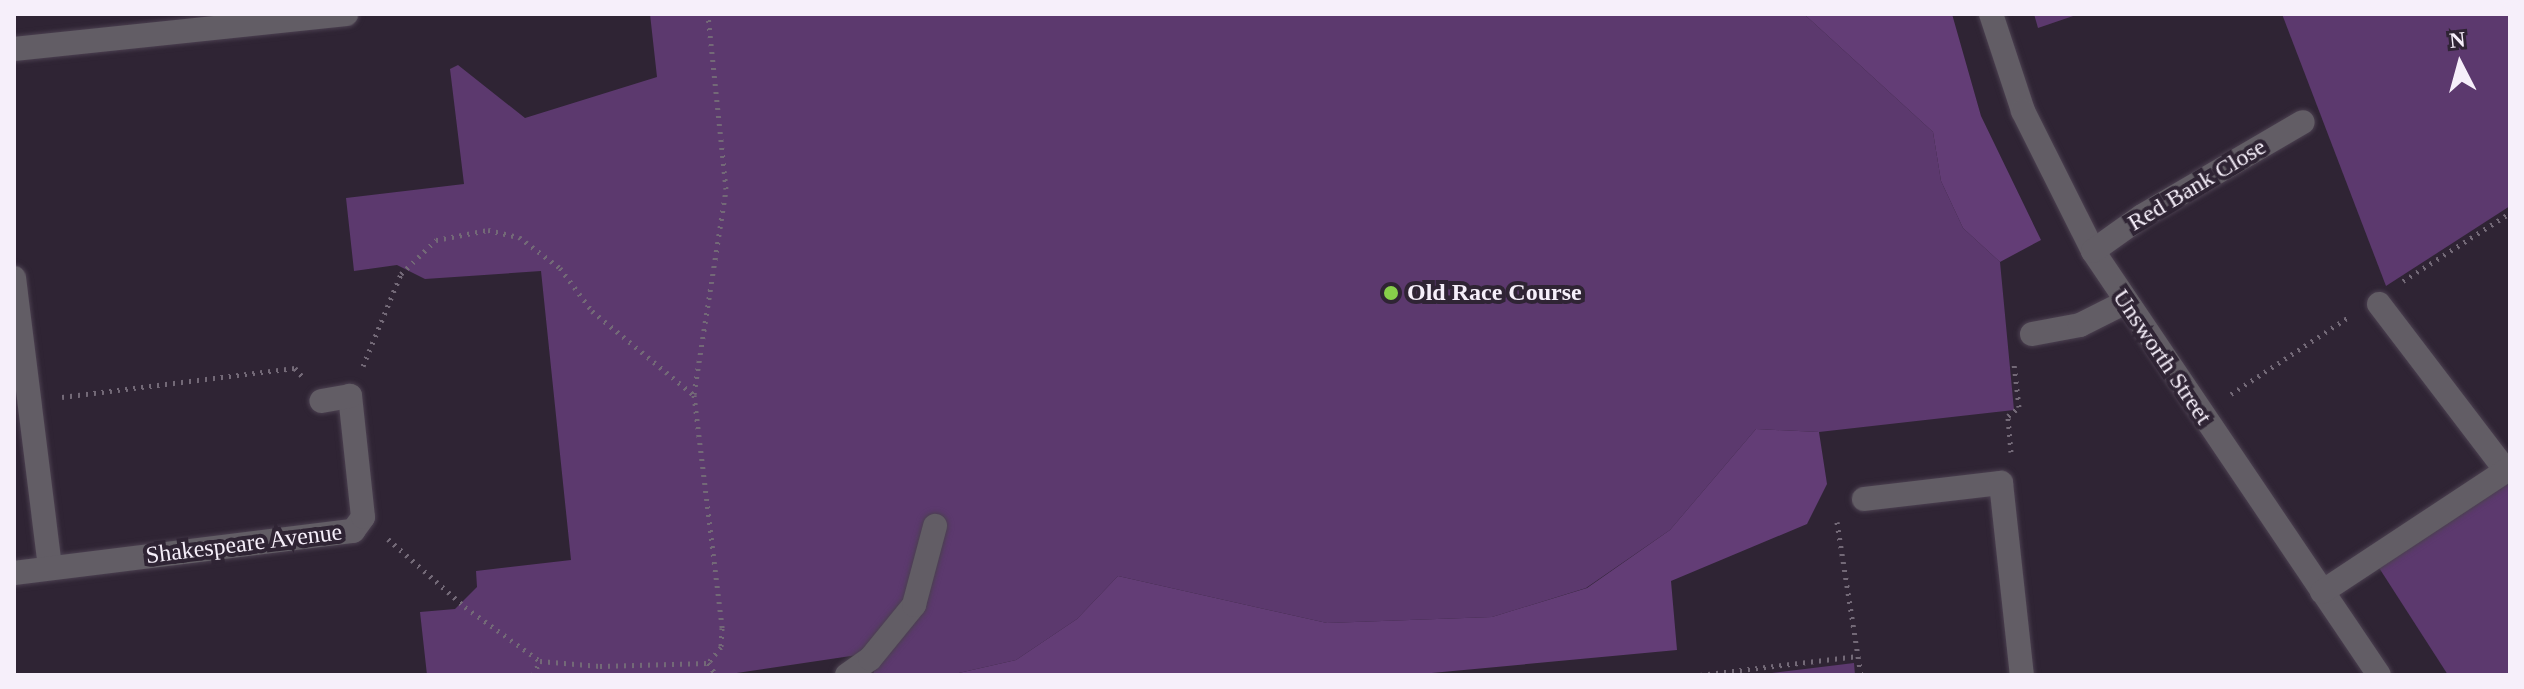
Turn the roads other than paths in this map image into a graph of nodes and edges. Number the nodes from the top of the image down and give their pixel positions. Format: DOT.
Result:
graph roads {
  1 [pos="346,14"];
  2 [pos="1991,14"];
  3 [pos="14,49"];
  4 [pos="2303,122"];
  5 [pos="2093,251"];
  6 [pos="14,278"];
  7 [pos="2124,303"];
  8 [pos="2379,304"];
  9 [pos="2032,334"];
  10 [pos="321,401"];
  11 [pos="2508,469"];
  12 [pos="1864,499"];
  13 [pos="935,526"];
  14 [pos="50,568"];
  15 [pos="14,573"];
  16 [pos="2322,592"];
  17 [pos="847,675"];
  18 [pos="2022,675"];
  19 [pos="2379,675"];
  1 -- 3 [label="street"];
  2 -- 5 [label="street, Unsworth Street"];
  4 -- 5 [label="street, Red Bank Close"];
  5 -- 7 [label="street, Unsworth Street"];
  6 -- 14 [label="street"];
  7 -- 9 [label="street"];
  7 -- 16 [label="street, Unsworth Street"];
  8 -- 11 [label="street"];
  10 -- 14 [label="street, Shakespeare Avenue"];
  11 -- 16 [label="street"];
  12 -- 18 [label="street"];
  13 -- 17 [label="street"];
  14 -- 15 [label="street, Shakespeare Avenue"];
  16 -- 19 [label="street, Unsworth Street"];
}
